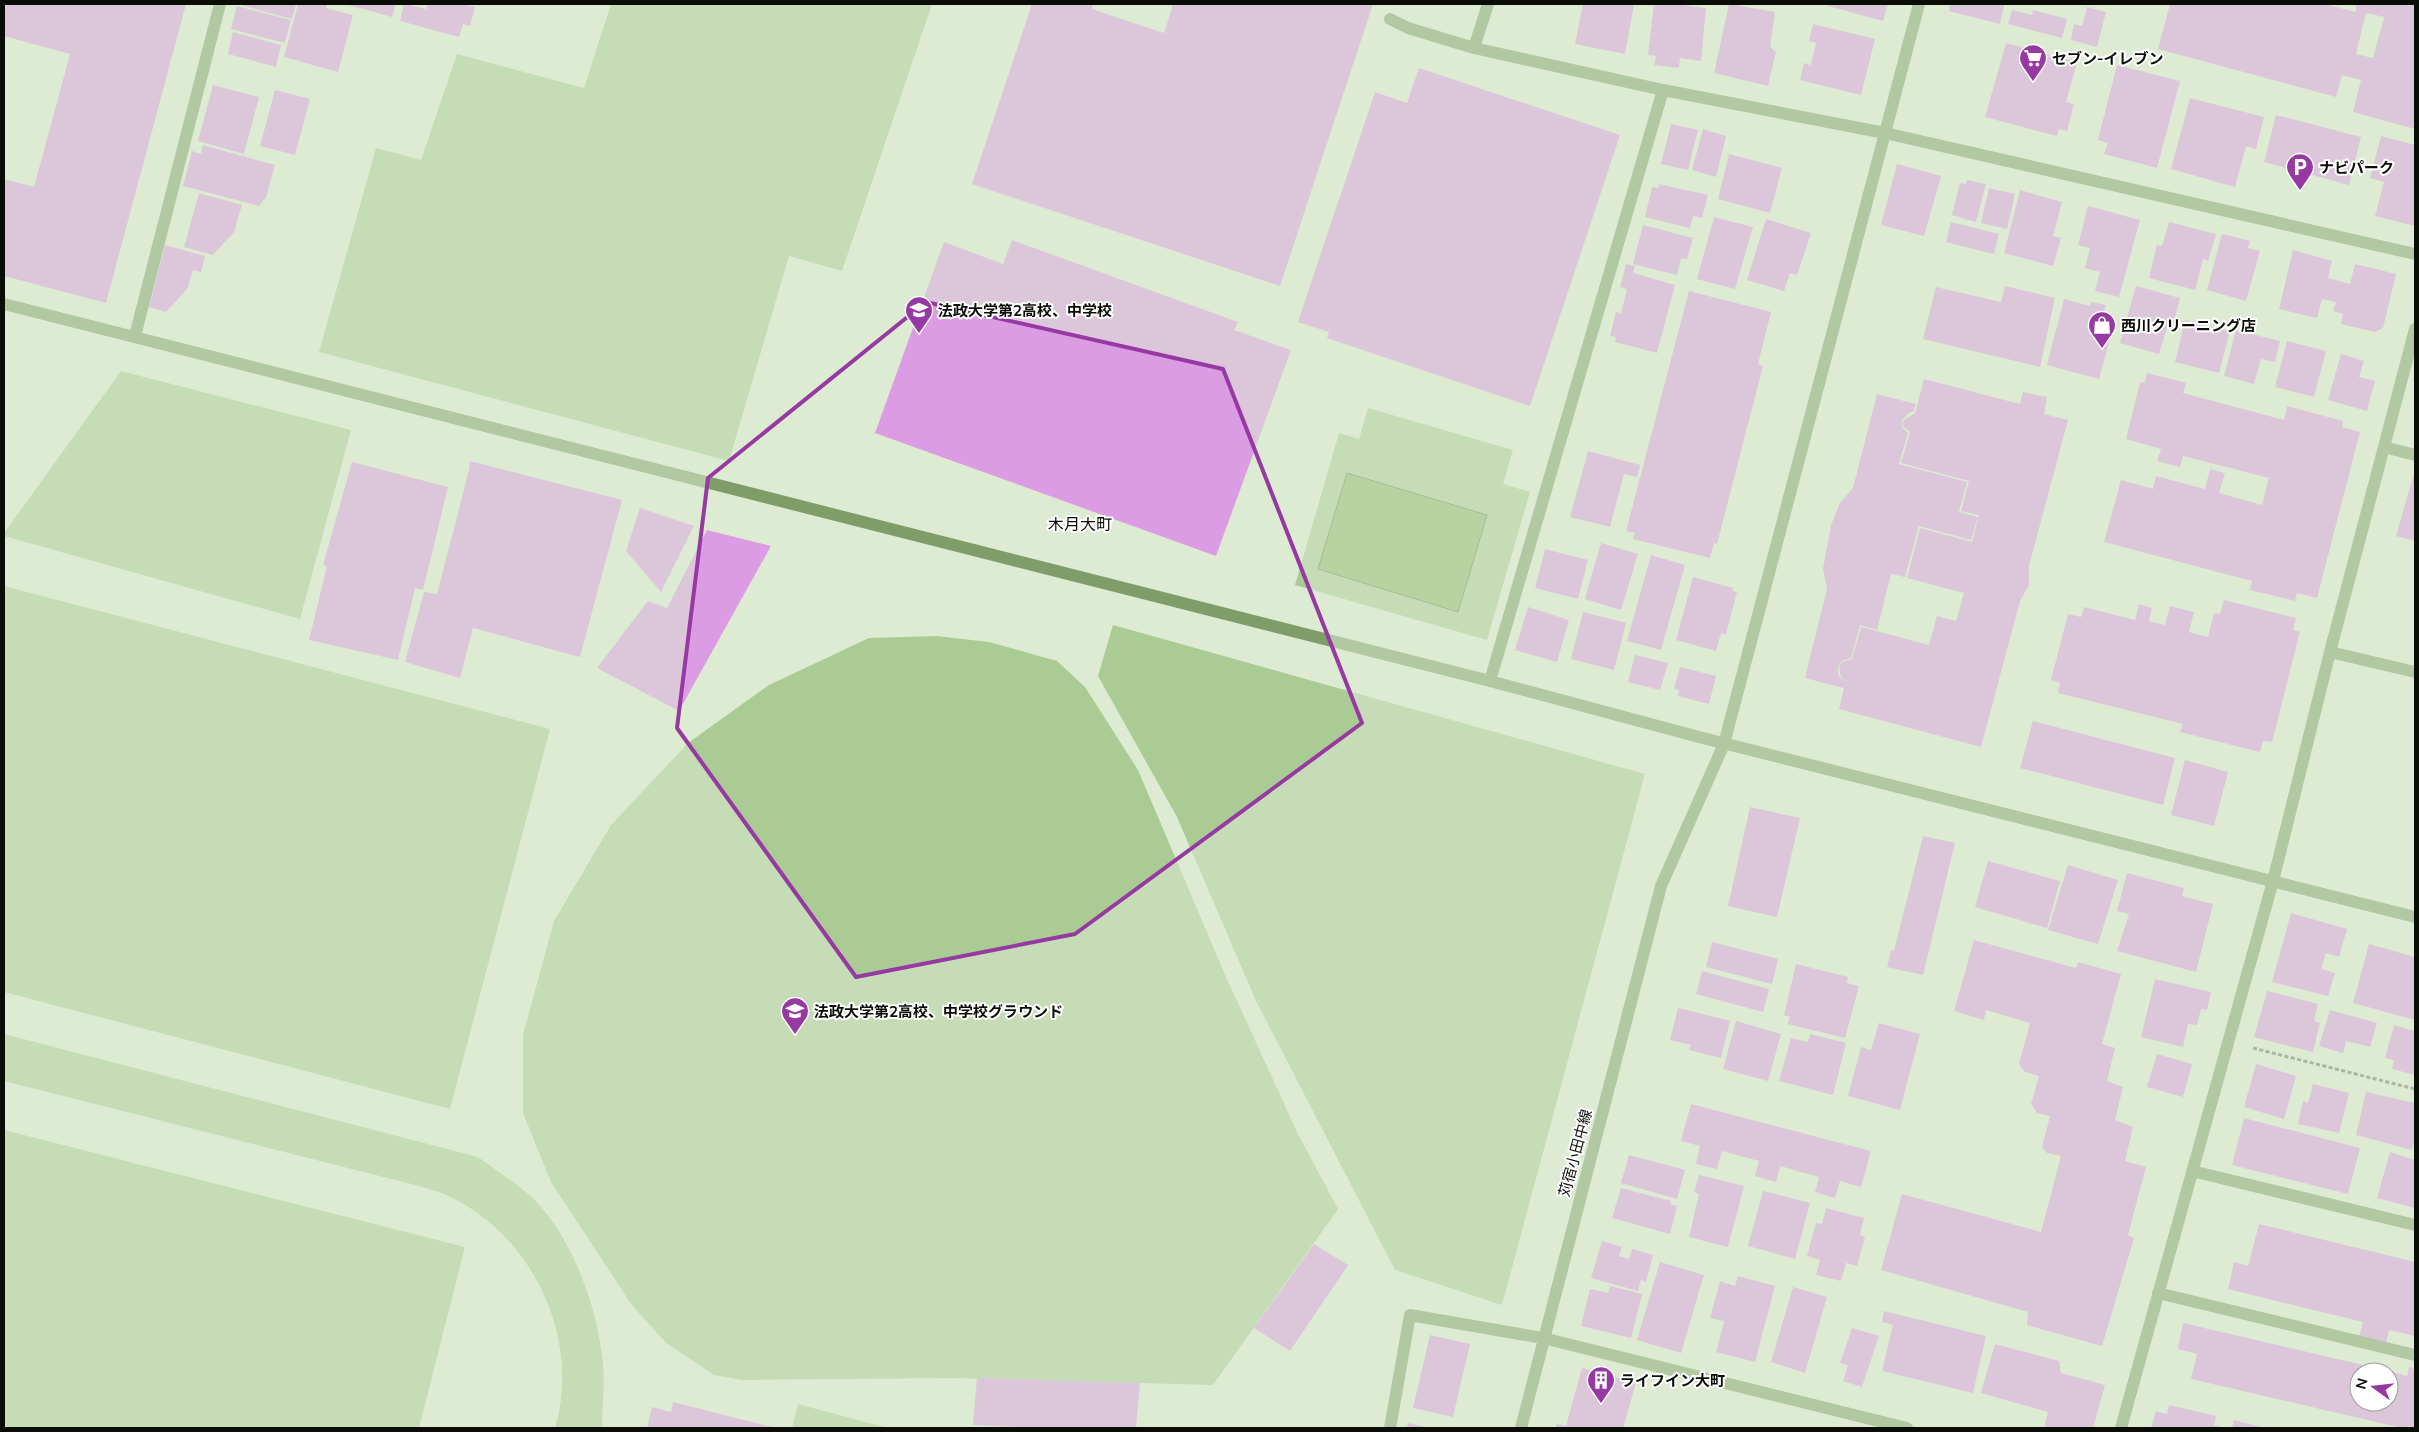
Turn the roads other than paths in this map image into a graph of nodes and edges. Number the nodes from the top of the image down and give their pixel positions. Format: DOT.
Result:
graph roads {
  1 [pos="220,4"];
  2 [pos="1488,4"];
  3 [pos="1919,4"];
  4 [pos="1390,19"];
  5 [pos="1474,48"];
  6 [pos="1663,90"];
  7 [pos="1885,133"];
  8 [pos="2415,254"];
  9 [pos="4,304"];
  10 [pos="2415,329"];
  11 [pos="135,336"];
  12 [pos="2384,447"];
  13 [pos="2415,455"];
  14 [pos="2330,652"];
  15 [pos="2415,672"];
  16 [pos="1490,682"];
  17 [pos="1724,744"];
  18 [pos="2274,881"];
  19 [pos="2415,917"];
  20 [pos="2192,1171"];
  21 [pos="2415,1225"];
  22 [pos="2158,1293"];
  23 [pos="1543,1338"];
  24 [pos="2415,1355"];
  25 [pos="1390,1428"];
  26 [pos="1520,1428"];
  27 [pos="1907,1428"];
  28 [pos="2121,1428"];
  1 -- 11 [label="street"];
  2 -- 5 [label="street"];
  3 -- 7 [label="street, 苅宿小田中線"];
  4 -- 5 [label="street"];
  5 -- 6 [label="street"];
  6 -- 7 [label="street"];
  6 -- 16 [label="street"];
  7 -- 8 [label="street"];
  7 -- 17 [label="street, 苅宿小田中線"];
  9 -- 11 [label="street"];
  10 -- 12 [label="street"];
  11 -- 16 [label="street"];
  12 -- 13 [label="street"];
  12 -- 14 [label="street"];
  14 -- 15 [label="street"];
  14 -- 18 [label="street"];
  16 -- 17 [label="street"];
  17 -- 18 [label="street"];
  17 -- 23 [label="street, 苅宿小田中線"];
  18 -- 19 [label="street"];
  18 -- 20 [label="street"];
  20 -- 21 [label="street"];
  20 -- 22 [label="street"];
  22 -- 24 [label="street"];
  22 -- 28 [label="street"];
  23 -- 25 [label="street"];
  23 -- 26 [label="street, 苅宿小田中線"];
  23 -- 27 [label="street"];
}
